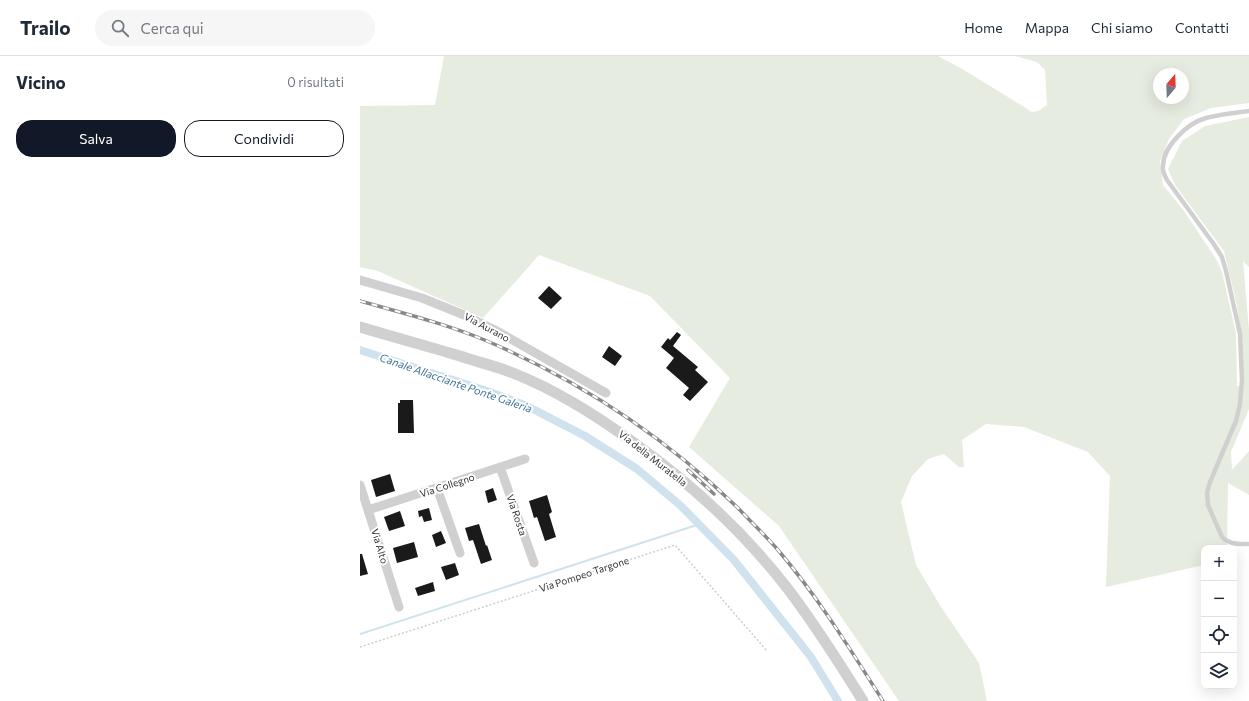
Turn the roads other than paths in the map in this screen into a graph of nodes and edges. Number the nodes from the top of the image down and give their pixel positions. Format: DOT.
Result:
graph roads {
  1 [pos="1249,110"];
  2 [pos="360,280"];
  3 [pos="360,327"];
  4 [pos="606,393"];
  5 [pos="525,459"];
  6 [pos="500,467"];
  7 [pos="360,485"];
  8 [pos="437,488"];
  9 [pos="368,510"];
  10 [pos="1249,544"];
  11 [pos="460,552"];
  12 [pos="534,563"];
  13 [pos="399,607"];
  14 [pos="863,701"];
  1 -- 10 [label="lane"];
  2 -- 4 [label="street, Via Aurano"];
  3 -- 14 [label="street, Via della Muratella"];
  5 -- 6 [label="street, Via Collegno"];
  6 -- 8 [label="street, Via Collegno"];
  6 -- 12 [label="street, Via Rosta"];
  7 -- 9 [label="street, Via Alto"];
  8 -- 9 [label="street, Via Collegno"];
  8 -- 11 [label="street"];
  9 -- 13 [label="street, Via Alto"];
}
